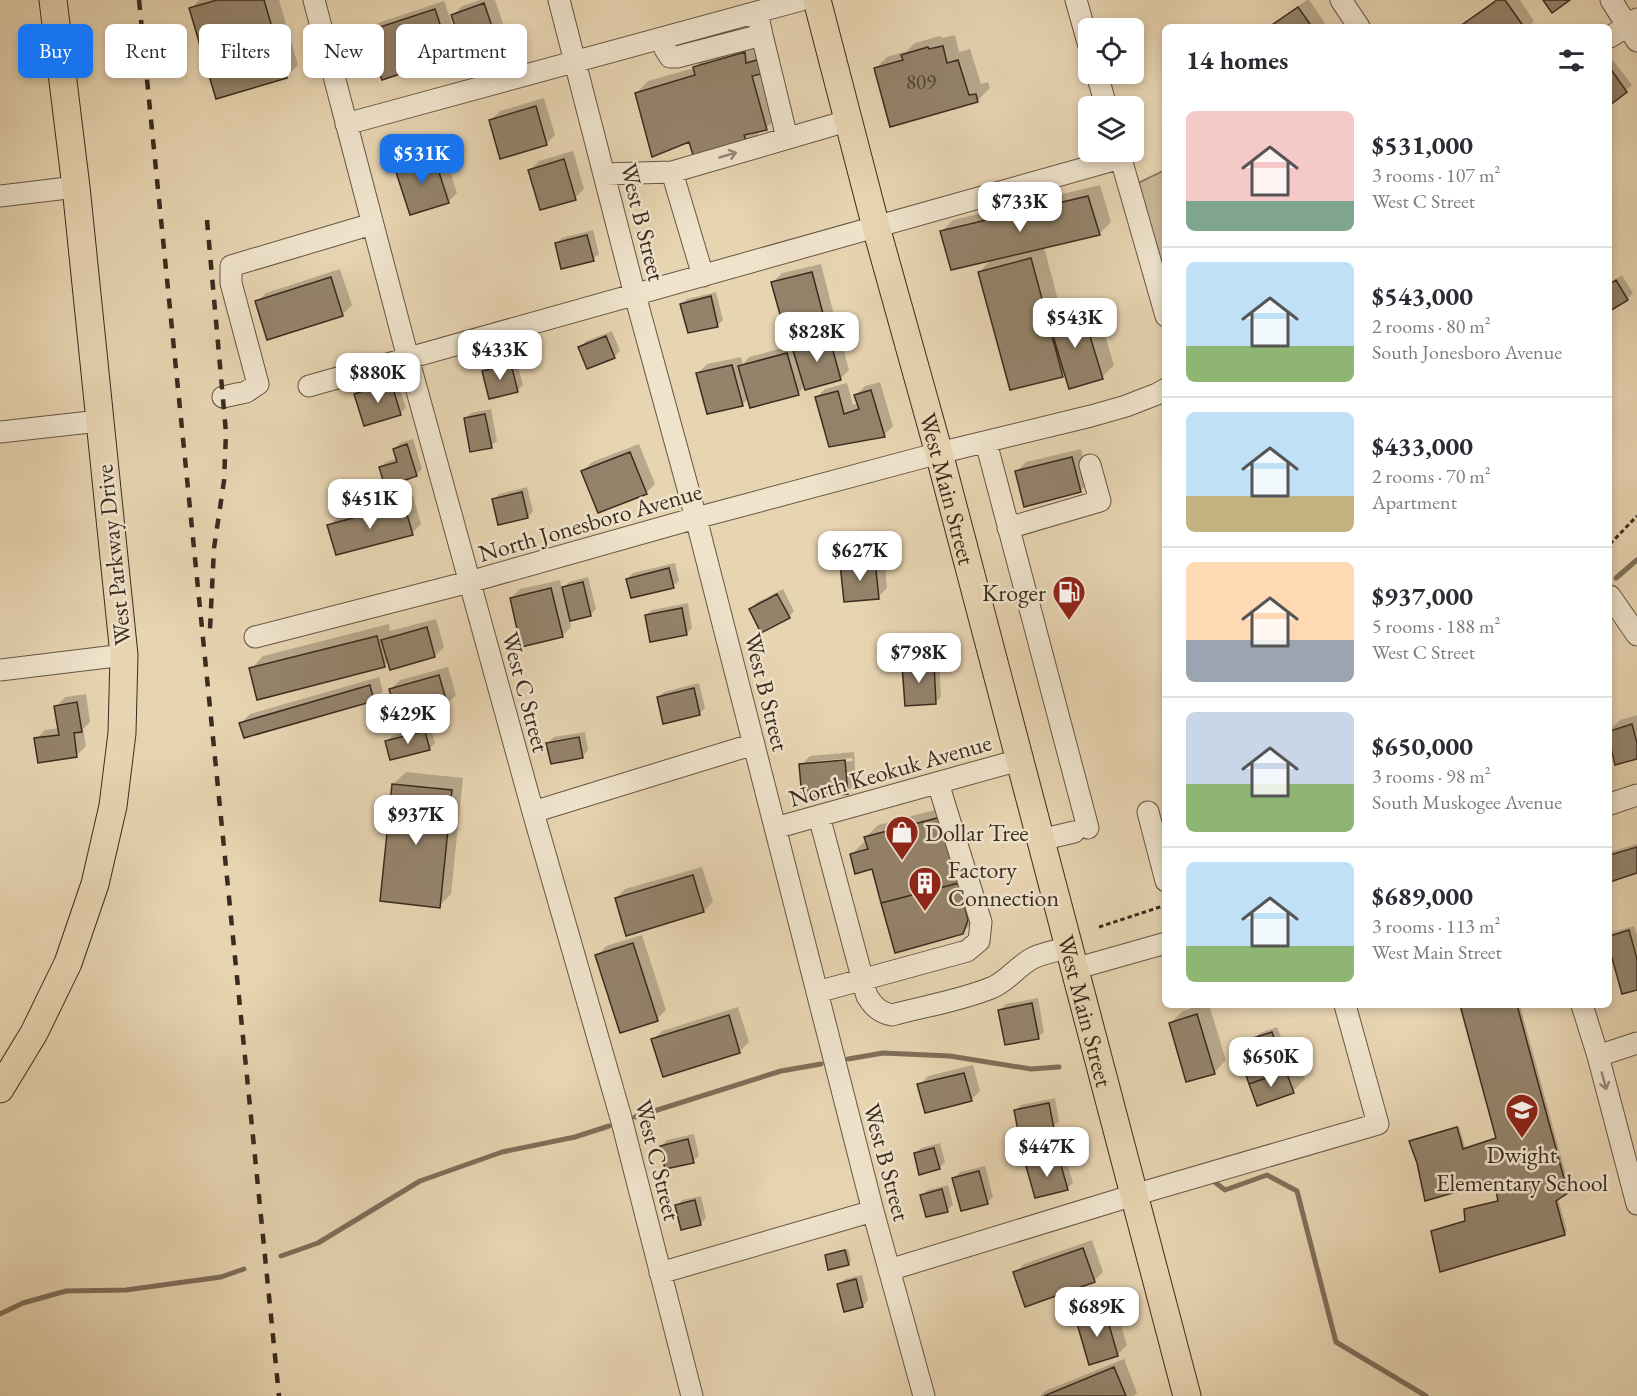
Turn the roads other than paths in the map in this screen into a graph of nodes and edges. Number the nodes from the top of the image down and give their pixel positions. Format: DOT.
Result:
graph roads {
  1 [pos="53,0"];
  2 [pos="314,0"];
  3 [pos="559,0"];
  4 [pos="801,0"];
  5 [pos="817,0"];
  6 [pos="1076,0"];
  7 [pos="1341,0"];
  8 [pos="1611,0"];
  9 [pos="757,12"];
  10 [pos="1081,18"];
  11 [pos="1357,24"];
  12 [pos="1634,28"];
  13 [pos="762,35"];
  14 [pos="1612,36"];
  15 [pos="663,38"];
  16 [pos="575,62"];
  17 [pos="847,121"];
  18 [pos="346,124"];
  19 [pos="787,138"];
  20 [pos="1096,162"];
  21 [pos="1122,162"];
  22 [pos="672,172"];
  23 [pos="604,174"];
  24 [pos="76,187"];
  25 [pos="0,196"];
  26 [pos="372,224"];
  27 [pos="876,227"];
  28 [pos="703,276"];
  29 [pos="635,294"];
  30 [pos="1162,302"];
  31 [pos="408,358"];
  32 [pos="309,386"];
  33 [pos="1162,392"];
  34 [pos="223,397"];
  35 [pos="99,420"];
  36 [pos="0,432"];
  37 [pos="986,442"];
  38 [pos="939,453"];
  39 [pos="1090,465"];
  40 [pos="696,518"];
  41 [pos="1008,528"];
  42 [pos="469,582"];
  43 [pos="1612,599"];
  44 [pos="1637,635"];
  45 [pos="255,637"];
  46 [pos="124,655"];
  47 [pos="0,670"];
  48 [pos="754,744"];
  49 [pos="1019,760"];
  50 [pos="938,783"];
  51 [pos="1637,795"];
  52 [pos="1612,803"];
  53 [pos="1148,812"];
  54 [pos="533,813"];
  55 [pos="819,816"];
  56 [pos="775,828"];
  57 [pos="1040,840"];
  58 [pos="1162,866"];
  59 [pos="1162,944"];
  60 [pos="1071,958"];
  61 [pos="862,979"];
  62 [pos="817,992"];
  63 [pos="1346,1008"];
  64 [pos="1583,1008"];
  65 [pos="1637,1043"];
  66 [pos="1598,1056"];
  67 [pos="0,1089"];
  68 [pos="1134,1195"];
  69 [pos="1637,1204"];
  70 [pos="873,1211"];
  71 [pos="889,1270"];
  72 [pos="660,1273"];
  73 [pos="692,1396"];
  74 [pos="924,1396"];
  75 [pos="1187,1396"];
  1 -- 24 [label="main road, West Parkway Drive"];
  2 -- 18 [label="street, West C Street"];
  3 -- 16 [label="street, West B Street"];
  4 -- 9 [label="street"];
  5 -- 17 [label="main road, West Main Street"];
  6 -- 10 [label="street"];
  7 -- 11 [label="street"];
  8 -- 12 [label="street"];
  9 -- 13 [label="street"];
  9 -- 15 [label="street"];
  12 -- 14 [label="street"];
  13 -- 15 [label="street"];
  13 -- 19 [label="street"];
  15 -- 16 [label="street"];
  16 -- 18 [label="street"];
  16 -- 23 [label="street, West B Street"];
  17 -- 19 [label="street"];
  17 -- 27 [label="main road, West Main Street"];
  18 -- 26 [label="street, West C Street"];
  22 -- 19 [label="street, one-way"];
  20 -- 27 [label="street"];
  21 -- 30 [label="street"];
  22 -- 23 [label="street"];
  22 -- 28 [label="street"];
  23 -- 29 [label="street, West B Street"];
  24 -- 25 [label="street"];
  24 -- 35 [label="main road, West Parkway Drive"];
  26 -- 31 [label="street, West C Street"];
  26 -- 34 [label="street"];
  27 -- 28 [label="street"];
  27 -- 38 [label="main road, West Main Street"];
  28 -- 29 [label="street"];
  29 -- 31 [label="street"];
  29 -- 40 [label="street, West B Street"];
  31 -- 32 [label="street"];
  31 -- 42 [label="street, West C Street"];
  33 -- 37 [label="street, North Jonesboro Avenue"];
  35 -- 36 [label="street"];
  35 -- 46 [label="main road, West Parkway Drive"];
  37 -- 38 [label="street, North Jonesboro Avenue"];
  37 -- 41 [label="street"];
  38 -- 40 [label="street, North Jonesboro Avenue"];
  38 -- 49 [label="main road, West Main Street"];
  39 -- 41 [label="street"];
  40 -- 42 [label="street, North Jonesboro Avenue"];
  40 -- 48 [label="street, West B Street"];
  41 -- 57 [label="street"];
  42 -- 45 [label="street, North Jonesboro Avenue"];
  42 -- 54 [label="street, West C Street"];
  43 -- 44 [label="street"];
  46 -- 47 [label="street"];
  46 -- 67 [label="main road, West Parkway Drive"];
  48 -- 54 [label="street"];
  48 -- 56 [label="street, West B Street"];
  49 -- 50 [label="street, North Keokuk Avenue"];
  49 -- 57 [label="main road, West Main Street"];
  50 -- 55 [label="street, North Keokuk Avenue"];
  50 -- 61 [label="street"];
  51 -- 52 [label="street"];
  53 -- 58 [label="street"];
  54 -- 72 [label="street, West C Street"];
  55 -- 56 [label="street, North Keokuk Avenue"];
  55 -- 61 [label="street"];
  56 -- 62 [label="street, West B Street"];
  57 -- 60 [label="main road, West Main Street"];
  59 -- 60 [label="street"];
  60 -- 61 [label="street"];
  60 -- 68 [label="main road, West Main Street"];
  61 -- 62 [label="street"];
  62 -- 70 [label="street, West B Street"];
  63 -- 68 [label="street"];
  64 -- 66 [label="street"];
  65 -- 66 [label="street"];
  66 -- 69 [label="street, one-way"];
  68 -- 71 [label="street"];
  68 -- 75 [label="main road, West Main Street"];
  70 -- 71 [label="street, West B Street"];
  70 -- 72 [label="street"];
  71 -- 74 [label="street, West B Street"];
  72 -- 73 [label="street, West C Street"];
}
